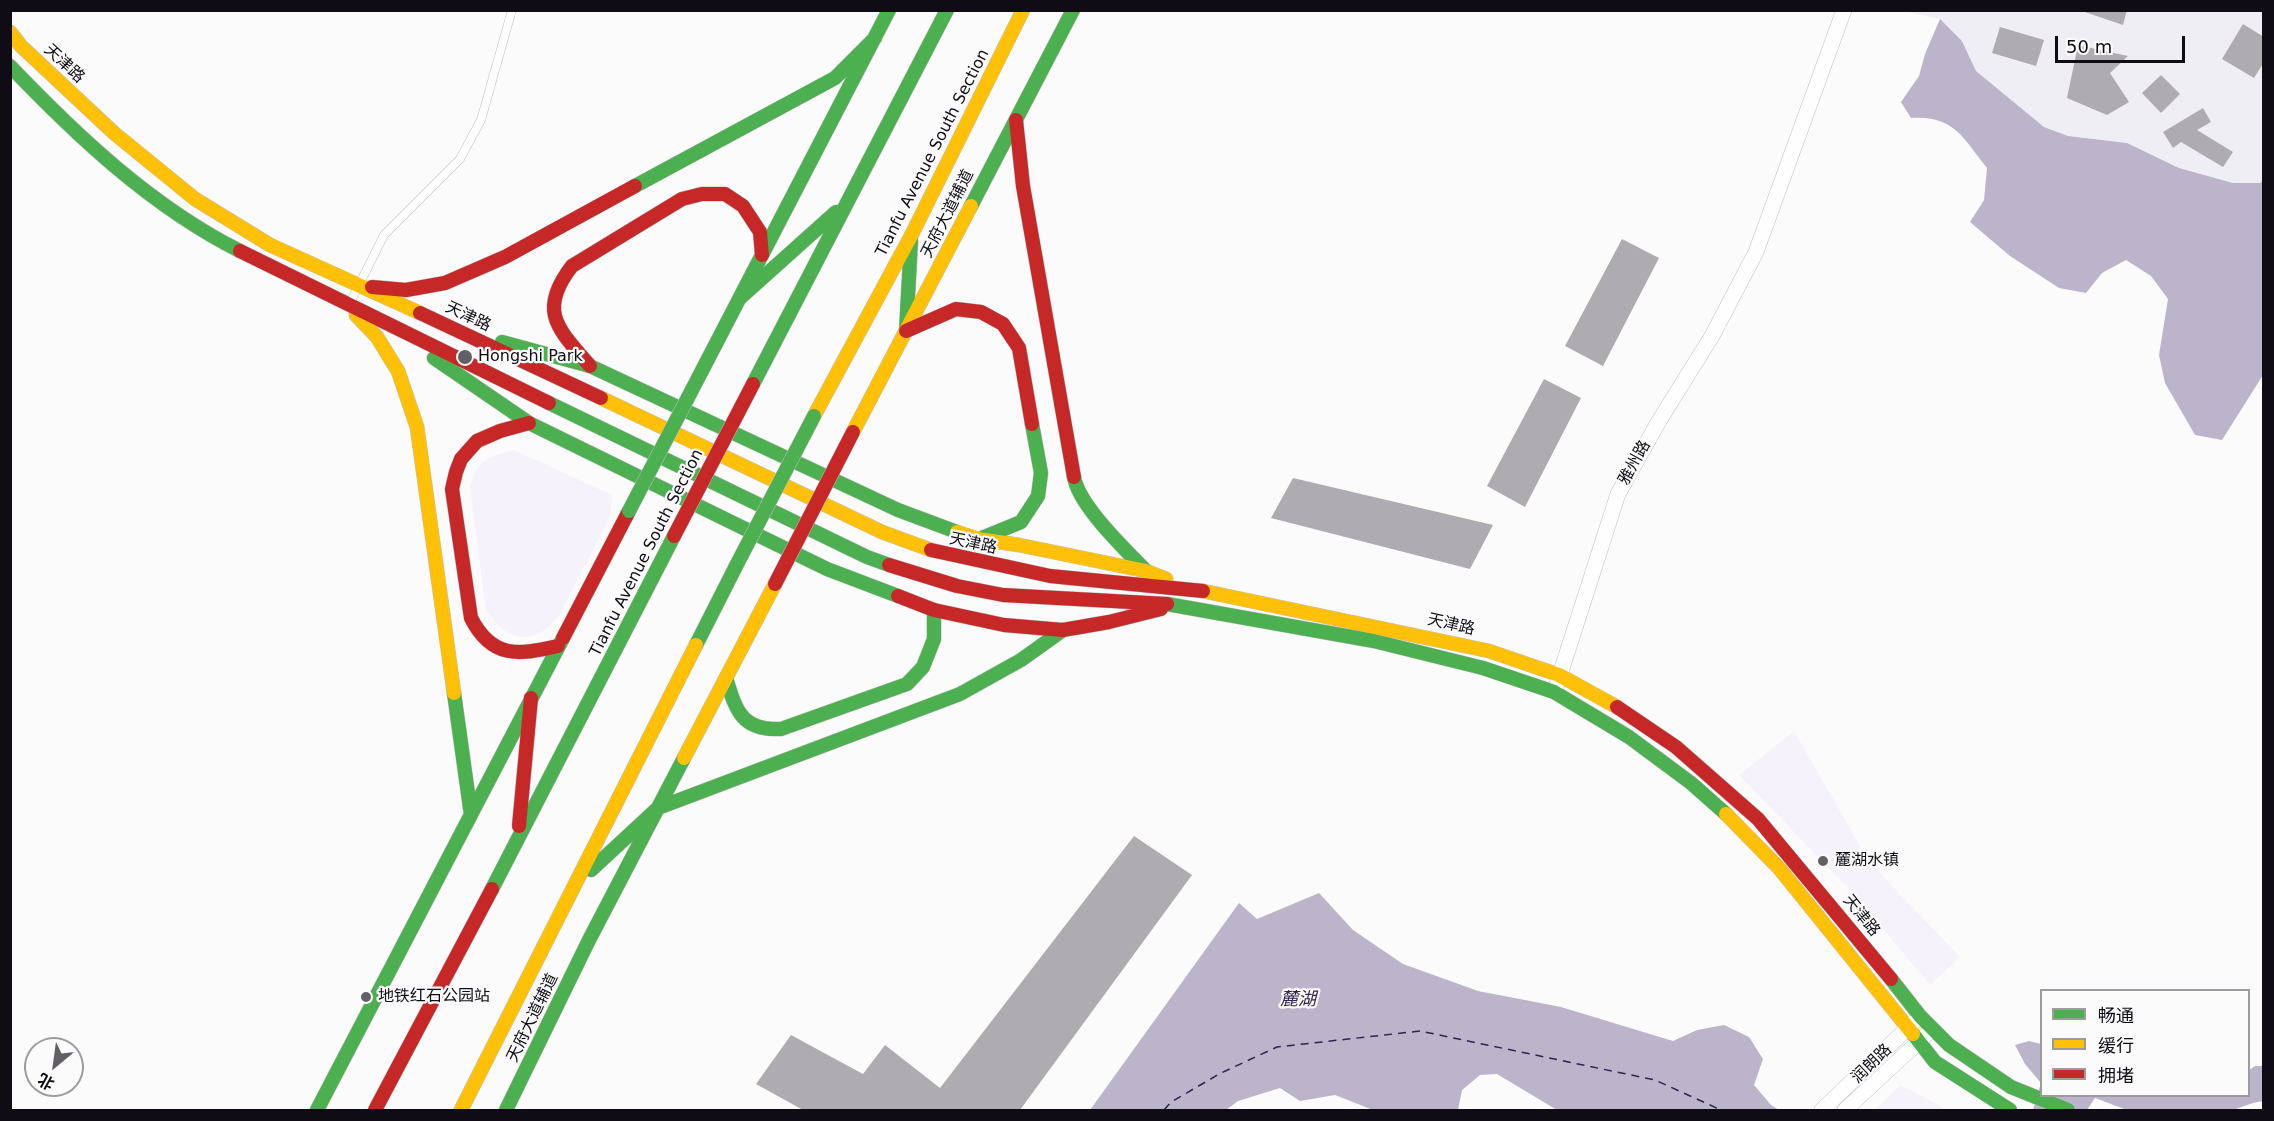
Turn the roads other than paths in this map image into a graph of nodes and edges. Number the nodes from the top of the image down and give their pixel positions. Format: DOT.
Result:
graph roads {
  1 [pos="512,10"];
  2 [pos="890,10"];
  3 [pos="947,10"];
  4 [pos="1023,10"];
  5 [pos="1073,10"];
  6 [pos="1844,10"];
  7 [pos="10,32"];
  8 [pos="875,38"];
  9 [pos="10,66"];
  10 [pos="1016,120"];
  11 [pos="848,201"];
  12 [pos="912,234"];
  13 [pos="762,255"];
  14 [pos="358,286"];
  15 [pos="740,298"];
  16 [pos="348,306"];
  17 [pos="386,325"];
  18 [pos="456,329"];
  19 [pos="906,331"];
  20 [pos="590,366"];
  21 [pos="529,423"];
  22 [pos="978,539"];
  23 [pos="1146,571"];
  24 [pos="1188,588"];
  25 [pos="1178,605"];
  26 [pos="934,610"];
  27 [pos="1063,630"];
  28 [pos="558,646"];
  29 [pos="1559,675"];
  30 [pos="726,678"];
  31 [pos="1554,692"];
  32 [pos="531,698"];
  33 [pos="658,808"];
  34 [pos="471,815"];
  35 [pos="518,840"];
  36 [pos="577,883"];
  37 [pos="1920,1016"];
  38 [pos="1906,1029"];
  39 [pos="1933,1030"];
  40 [pos="1917,1042"];
  41 [pos="1859,1086"];
  42 [pos="317,1110"];
  43 [pos="375,1110"];
  44 [pos="461,1110"];
  45 [pos="506,1110"];
  46 [pos="1822,1110"];
  47 [pos="1845,1110"];
  48 [pos="2010,1110"];
  49 [pos="2068,1110"];
  1 -- 14 [label="lane"];
  2 -- 8 [label="main road"];
  3 -- 11 [label="main road, Tianfu Avenue South Section"];
  4 -- 12 [label="main road, Tianfu Avenue South Section"];
  5 -- 10 [label="main road, 天府大道辅道"];
  6 -- 29 [label="street, 雅州路"];
  7 -- 14 [label="main road, 天津路"];
  8 -- 13 [label="main road"];
  8 -- 14 [label="main road"];
  9 -- 16 [label="main road, 天津路"];
  10 -- 19 [label="main road, 天府大道辅道"];
  10 -- 23 [label="main road"];
  11 -- 15 [label="main road"];
  11 -- 35 [label="main road, Tianfu Avenue South Section, bridge"];
  12 -- 19 [label="main road"];
  12 -- 36 [label="main road, Tianfu Avenue South Section, bridge"];
  13 -- 15 [label="main road"];
  13 -- 20 [label="main road"];
  14 -- 16 [label="lane"];
  14 -- 18 [label="main road, 天津路"];
  15 -- 28 [label="main road, bridge"];
  16 -- 17 [label="main road, 天津路"];
  16 -- 34 [label="main road"];
  17 -- 21 [label="main road"];
  17 -- 25 [label="main road, 天津路"];
  18 -- 20 [label="main road"];
  18 -- 24 [label="main road, 天津路"];
  19 -- 22 [label="main road"];
  19 -- 30 [label="main road, 天府大道辅道, bridge"];
  20 -- 22 [label="main road"];
  21 -- 26 [label="main road"];
  21 -- 28 [label="main road"];
  22 -- 23 [label="main road"];
  23 -- 24 [label="main road"];
  24 -- 29 [label="main road, 天津路"];
  25 -- 27 [label="main road"];
  25 -- 31 [label="main road, 天津路"];
  26 -- 27 [label="main road"];
  26 -- 30 [label="main road"];
  27 -- 33 [label="main road"];
  28 -- 32 [label="main road"];
  29 -- 31 [label="street, 雅州路"];
  29 -- 37 [label="main road, 天津路"];
  30 -- 33 [label="main road, 天府大道辅道"];
  31 -- 38 [label="main road, 天津路"];
  32 -- 34 [label="main road"];
  32 -- 35 [label="main road"];
  33 -- 36 [label="main road"];
  33 -- 45 [label="main road, 天府大道辅道"];
  34 -- 42 [label="main road"];
  35 -- 43 [label="main road, Tianfu Avenue South Section"];
  36 -- 44 [label="main road, Tianfu Avenue South Section"];
  37 -- 38 [label="street, 润朗路"];
  37 -- 39 [label="main road, 天津路"];
  38 -- 40 [label="main road, 天津路"];
  38 -- 41 [label="street, 润朗路"];
  39 -- 40 [label="street, 润朗路"];
  39 -- 49 [label="main road, 天津路"];
  40 -- 41 [label="street, 润朗路"];
  40 -- 48 [label="main road, 天津路"];
  41 -- 46 [label="street, 润朗路"];
  41 -- 47 [label="street, 润朗路"];
}
